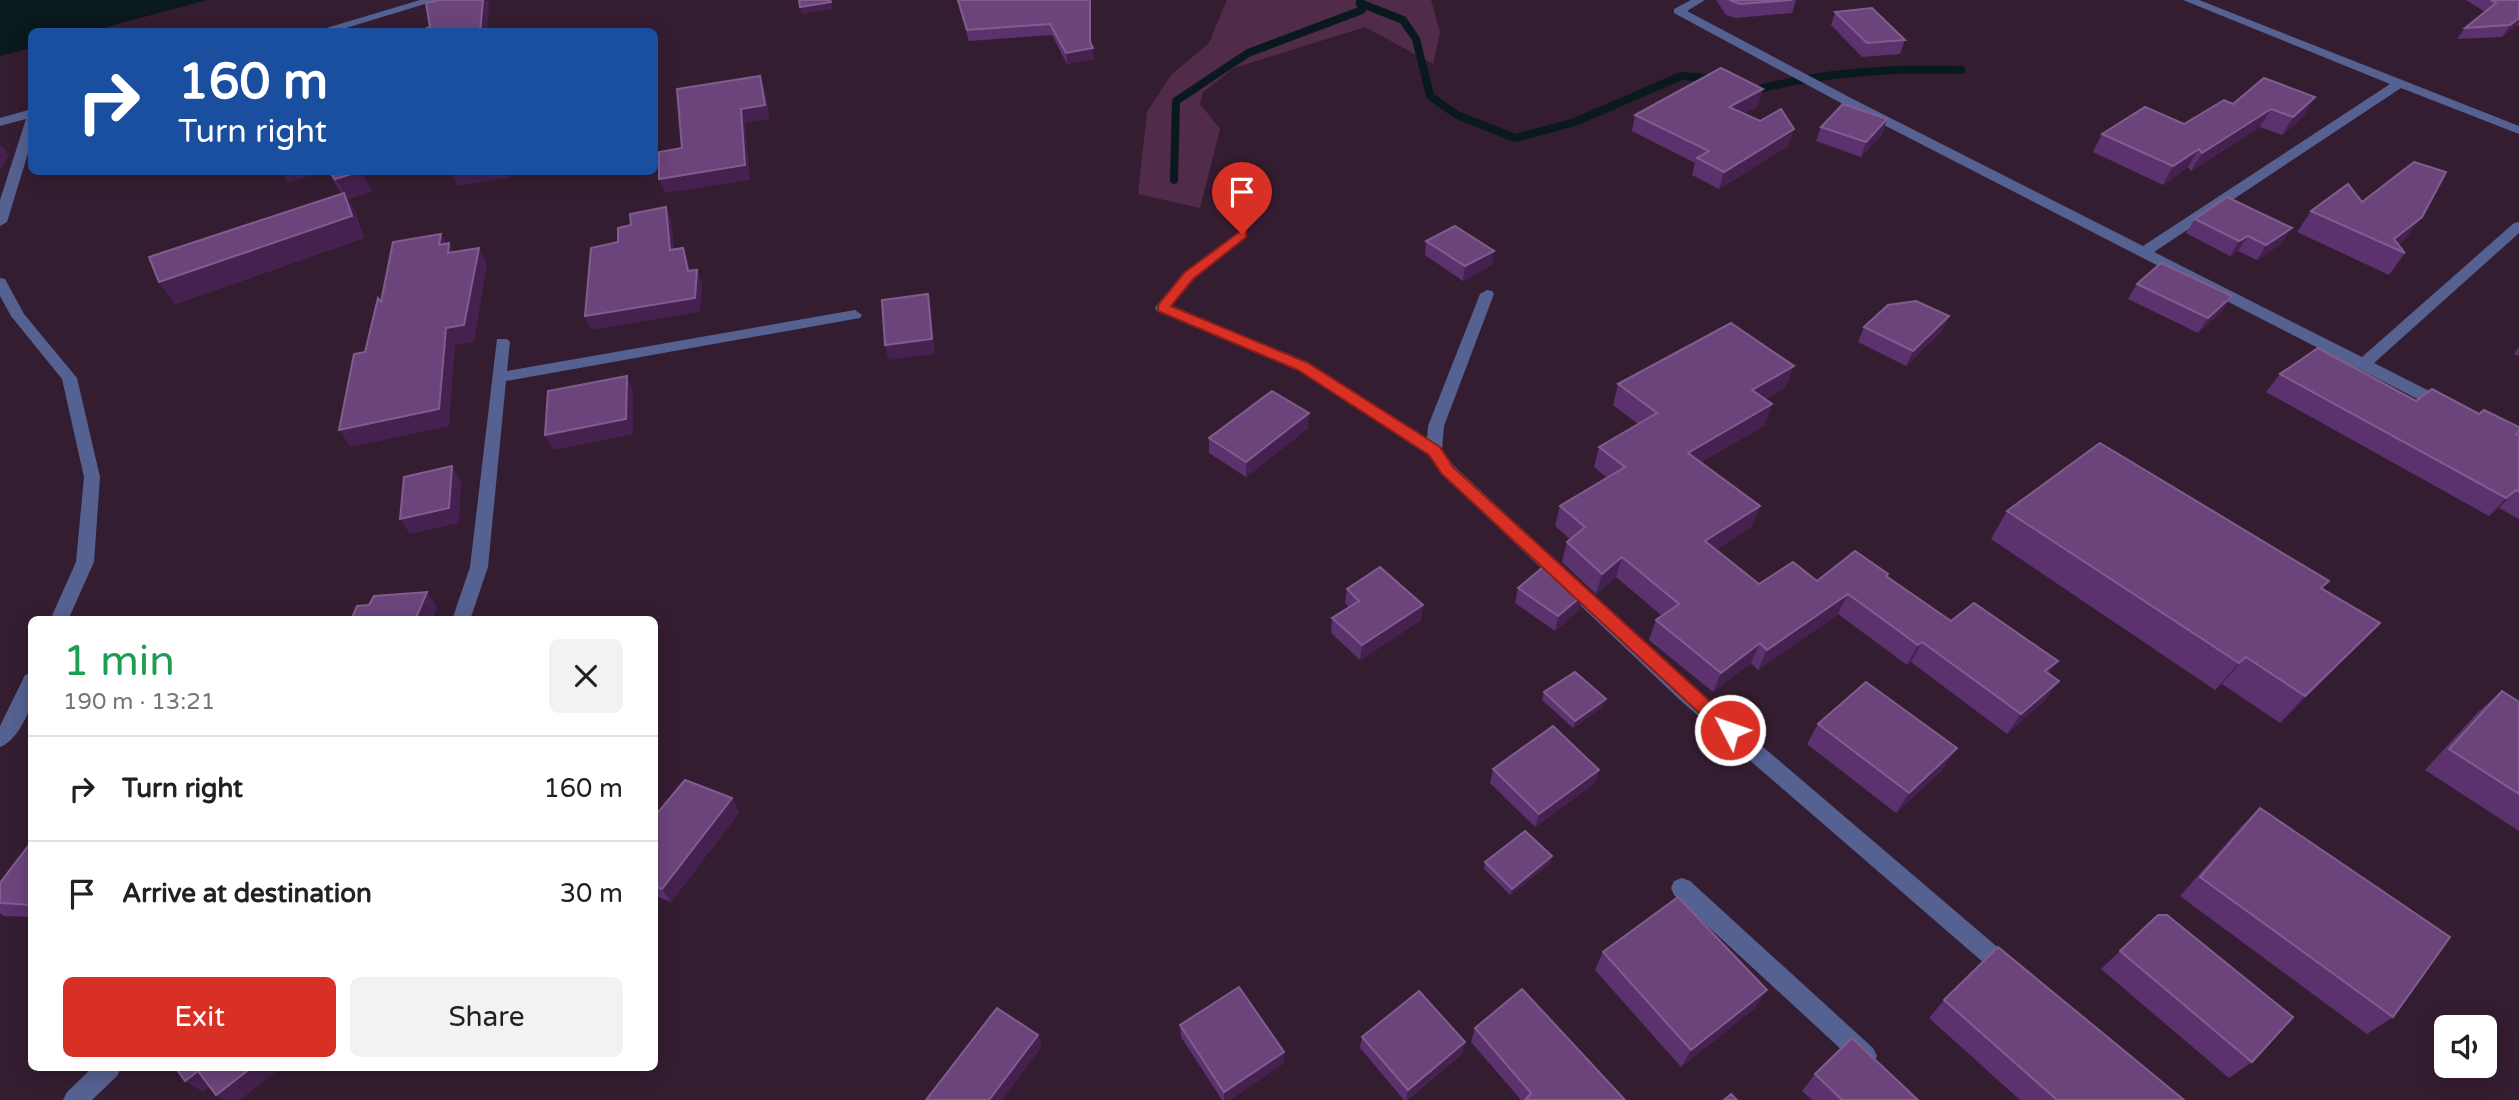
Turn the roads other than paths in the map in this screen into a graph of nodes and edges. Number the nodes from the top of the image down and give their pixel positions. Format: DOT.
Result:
graph roads {
  1 [pos="432,0"];
  2 [pos="1699,0"];
  3 [pos="2189,0"];
  4 [pos="332,28"];
  5 [pos="2398,84"];
  6 [pos="28,117"];
  7 [pos="0,122"];
  8 [pos="28,129"];
  9 [pos="2519,130"];
  10 [pos="0,222"];
  11 [pos="2519,226"];
  12 [pos="1242,234"];
  13 [pos="2142,253"];
  14 [pos="0,282"];
  15 [pos="1487,294"];
  16 [pos="855,315"];
  17 [pos="502,342"];
  18 [pos="2364,364"];
  19 [pos="499,377"];
  20 [pos="2460,414"];
  21 [pos="1434,451"];
  22 [pos="61,616"];
  23 [pos="462,616"];
  24 [pos="28,689"];
  25 [pos="0,739"];
  26 [pos="1682,888"];
  27 [pos="2024,984"];
  28 [pos="106,1071"];
  29 [pos="1883,1072"];
  30 [pos="75,1100"];
  1 -- 4 [label="street"];
  2 -- 13 [label="street"];
  3 -- 5 [label="street"];
  5 -- 9 [label="street"];
  5 -- 13 [label="street"];
  6 -- 7 [label="street"];
  8 -- 10 [label="street"];
  11 -- 18 [label="street"];
  12 -- 21 [label="street"];
  13 -- 18 [label="street"];
  14 -- 22 [label="street"];
  15 -- 21 [label="street"];
  16 -- 19 [label="street"];
  17 -- 19 [label="street"];
  18 -- 20 [label="street"];
  19 -- 23 [label="street"];
  21 -- 27 [label="street"];
  24 -- 25 [label="street"];
  26 -- 29 [label="street"];
  28 -- 30 [label="street"];
}
